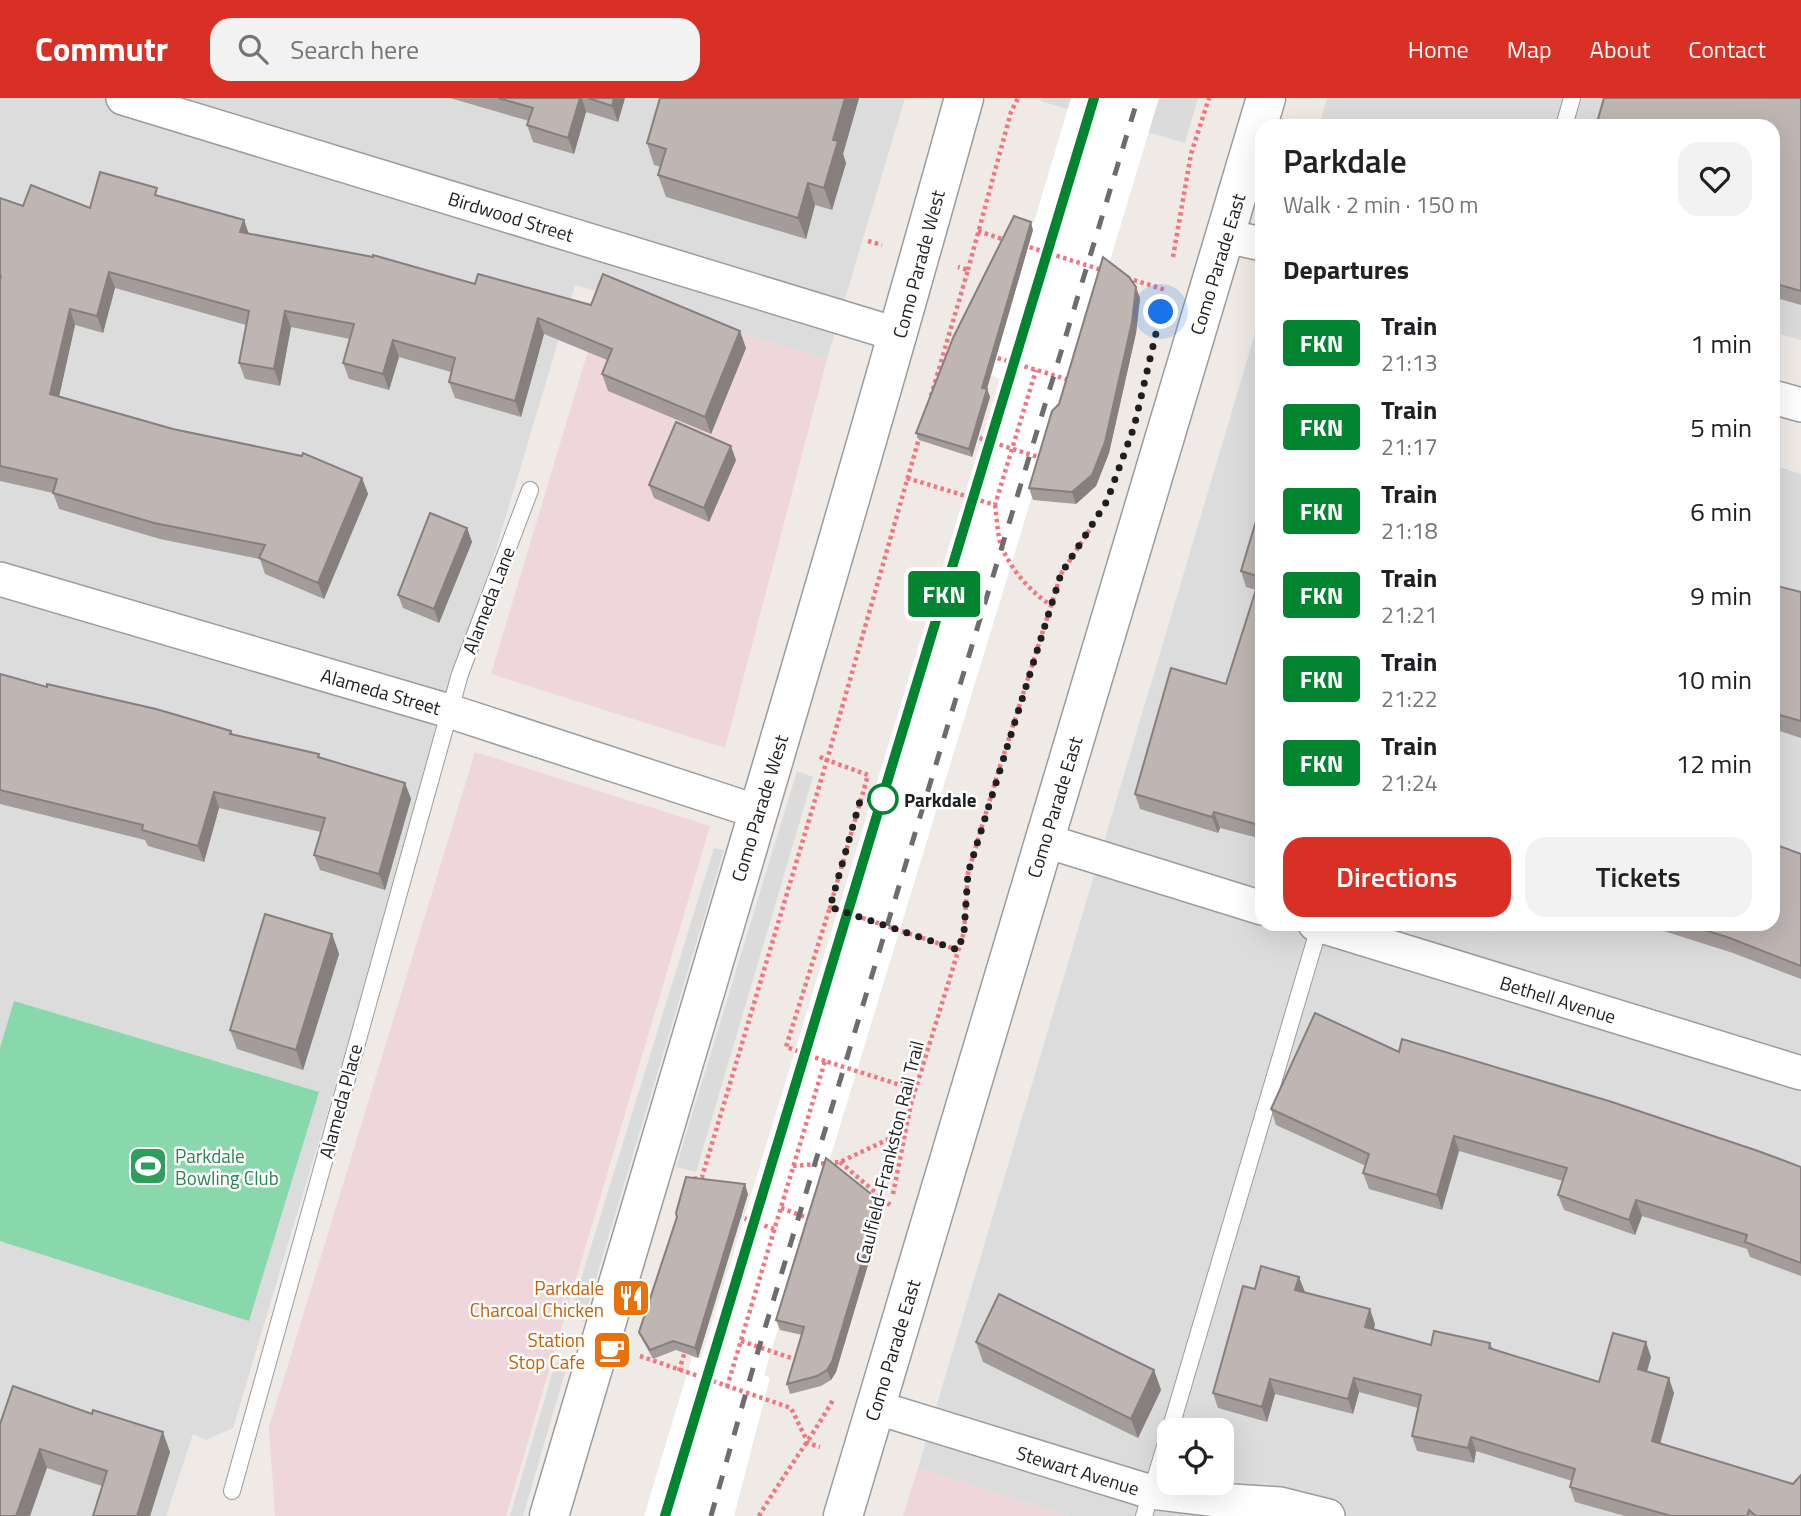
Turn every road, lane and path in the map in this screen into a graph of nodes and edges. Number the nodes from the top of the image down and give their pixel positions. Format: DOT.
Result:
graph roads {
  1 [pos="122,98"];
  2 [pos="964,98"];
  3 [pos="1018,98"];
  4 [pos="1209,98"];
  5 [pos="1266,98"];
  6 [pos="1572,98"];
  7 [pos="1263,119"];
  8 [pos="1566,119"];
  9 [pos="1255,169"];
  10 [pos="978,231"];
  11 [pos="1244,240"];
  12 [pos="1170,269"];
  13 [pos="968,270"];
  14 [pos="1168,282"];
  15 [pos="1166,290"];
  16 [pos="1163,302"];
  17 [pos="899,335"];
  18 [pos="947,341"];
  19 [pos="957,345"];
  20 [pos="993,345"];
  21 [pos="979,352"];
  22 [pos="990,356"];
  23 [pos="1036,370"];
  24 [pos="1073,381"];
  25 [pos="1780,399"];
  26 [pos="1801,405"];
  27 [pos="981,439"];
  28 [pos="1013,448"];
  29 [pos="1051,461"];
  30 [pos="907,478"];
  31 [pos="530,490"];
  32 [pos="995,506"];
  33 [pos="1100,513"];
  34 [pos="0,579"];
  35 [pos="1052,605"];
  36 [pos="449,711"];
  37 [pos="827,760"];
  38 [pos="758,812"];
  39 [pos="1043,841"];
  40 [pos="1255,906"];
  41 [pos="830,907"];
  42 [pos="1316,931"];
  43 [pos="1341,931"];
  44 [pos="958,950"];
  45 [pos="825,1060"];
  46 [pos="1801,1073"];
  47 [pos="916,1090"];
  48 [pos="906,1131"];
  49 [pos="840,1162"];
  50 [pos="793,1166"];
  51 [pos="890,1205"];
  52 [pos="781,1208"];
  53 [pos="743,1217"];
  54 [pos="887,1218"];
  55 [pos="814,1221"];
  56 [pos="774,1229"];
  57 [pos="741,1341"];
  58 [pos="680,1343"];
  59 [pos="600,1346"];
  60 [pos="772,1352"];
  61 [pos="679,1371"];
  62 [pos="727,1387"];
  63 [pos="834,1398"];
  64 [pos="875,1407"];
  65 [pos="1173,1418"];
  66 [pos="808,1443"];
  67 [pos="859,1461"];
  68 [pos="1157,1473"];
  69 [pos="232,1491"];
  70 [pos="1148,1504"];
  71 [pos="549,1516"];
  72 [pos="759,1516"];
  73 [pos="843,1516"];
  74 [pos="1328,1516"];
  1 -- 17 [label="street, Birdwood Street"];
  2 -- 17 [label="street, Como Parade West"];
  3 -- 10 [label="path"];
  4 -- 12 [label="path"];
  5 -- 7 [label="street, Como Parade East"];
  6 -- 8 [label="lane"];
  9 -- 11 [label="street, Como Parade East"];
  10 -- 13 [label="path"];
  10 -- 15 [label="path"];
  11 -- 39 [label="street, Como Parade East"];
  14 -- 15 [label="path"];
  15 -- 16 [label="path"];
  17 -- 38 [label="street, Como Parade West"];
  18 -- 19 [label="path"];
  20 -- 22 [label="path"];
  21 -- 22 [label="path"];
  22 -- 23 [label="path"];
  23 -- 24 [label="path"];
  23 -- 28 [label="path"];
  25 -- 26 [label="street"];
  27 -- 28 [label="path"];
  28 -- 29 [label="path"];
  28 -- 32 [label="path"];
  30 -- 32 [label="path"];
  31 -- 36 [label="lane, Alameda Lane"];
  32 -- 35 [label="path"];
  33 -- 35 [label="path, Caulfield-Frankston Rail Trail"];
  34 -- 36 [label="street, Alameda Street"];
  35 -- 44 [label="path, Caulfield-Frankston Rail Trail"];
  36 -- 38 [label="street, Alameda Street"];
  36 -- 69 [label="lane, Alameda Place"];
  37 -- 41 [label="path"];
  38 -- 59 [label="street, Como Parade West"];
  39 -- 40 [label="street"];
  39 -- 64 [label="street, Como Parade East"];
  41 -- 44 [label="path"];
  41 -- 45 [label="path"];
  42 -- 65 [label="lane"];
  43 -- 46 [label="street, Bethell Avenue"];
  44 -- 47 [label="path, Caulfield-Frankston Rail Trail"];
  45 -- 47 [label="path"];
  45 -- 50 [label="path"];
  47 -- 48 [label="path, Caulfield-Frankston Rail Trail"];
  48 -- 49 [label="path"];
  48 -- 51 [label="path, Caulfield-Frankston Rail Trail"];
  49 -- 50 [label="path"];
  49 -- 51 [label="path"];
  50 -- 52 [label="path"];
  51 -- 54 [label="path, Caulfield-Frankston Rail Trail"];
  52 -- 55 [label="path"];
  52 -- 56 [label="path"];
  53 -- 56 [label="path"];
  56 -- 57 [label="path"];
  57 -- 60 [label="path"];
  57 -- 62 [label="path"];
  58 -- 61 [label="path"];
  59 -- 61 [label="path"];
  59 -- 71 [label="street, Como Parade West"];
  61 -- 62 [label="path"];
  62 -- 66 [label="path"];
  63 -- 66 [label="path"];
  64 -- 67 [label="street, Como Parade East"];
  64 -- 70 [label="street, Stewart Avenue"];
  66 -- 67 [label="path"];
  66 -- 72 [label="path"];
  67 -- 73 [label="street, Como Parade East"];
  68 -- 70 [label="lane"];
  70 -- 74 [label="street, Stewart Avenue"];
}
